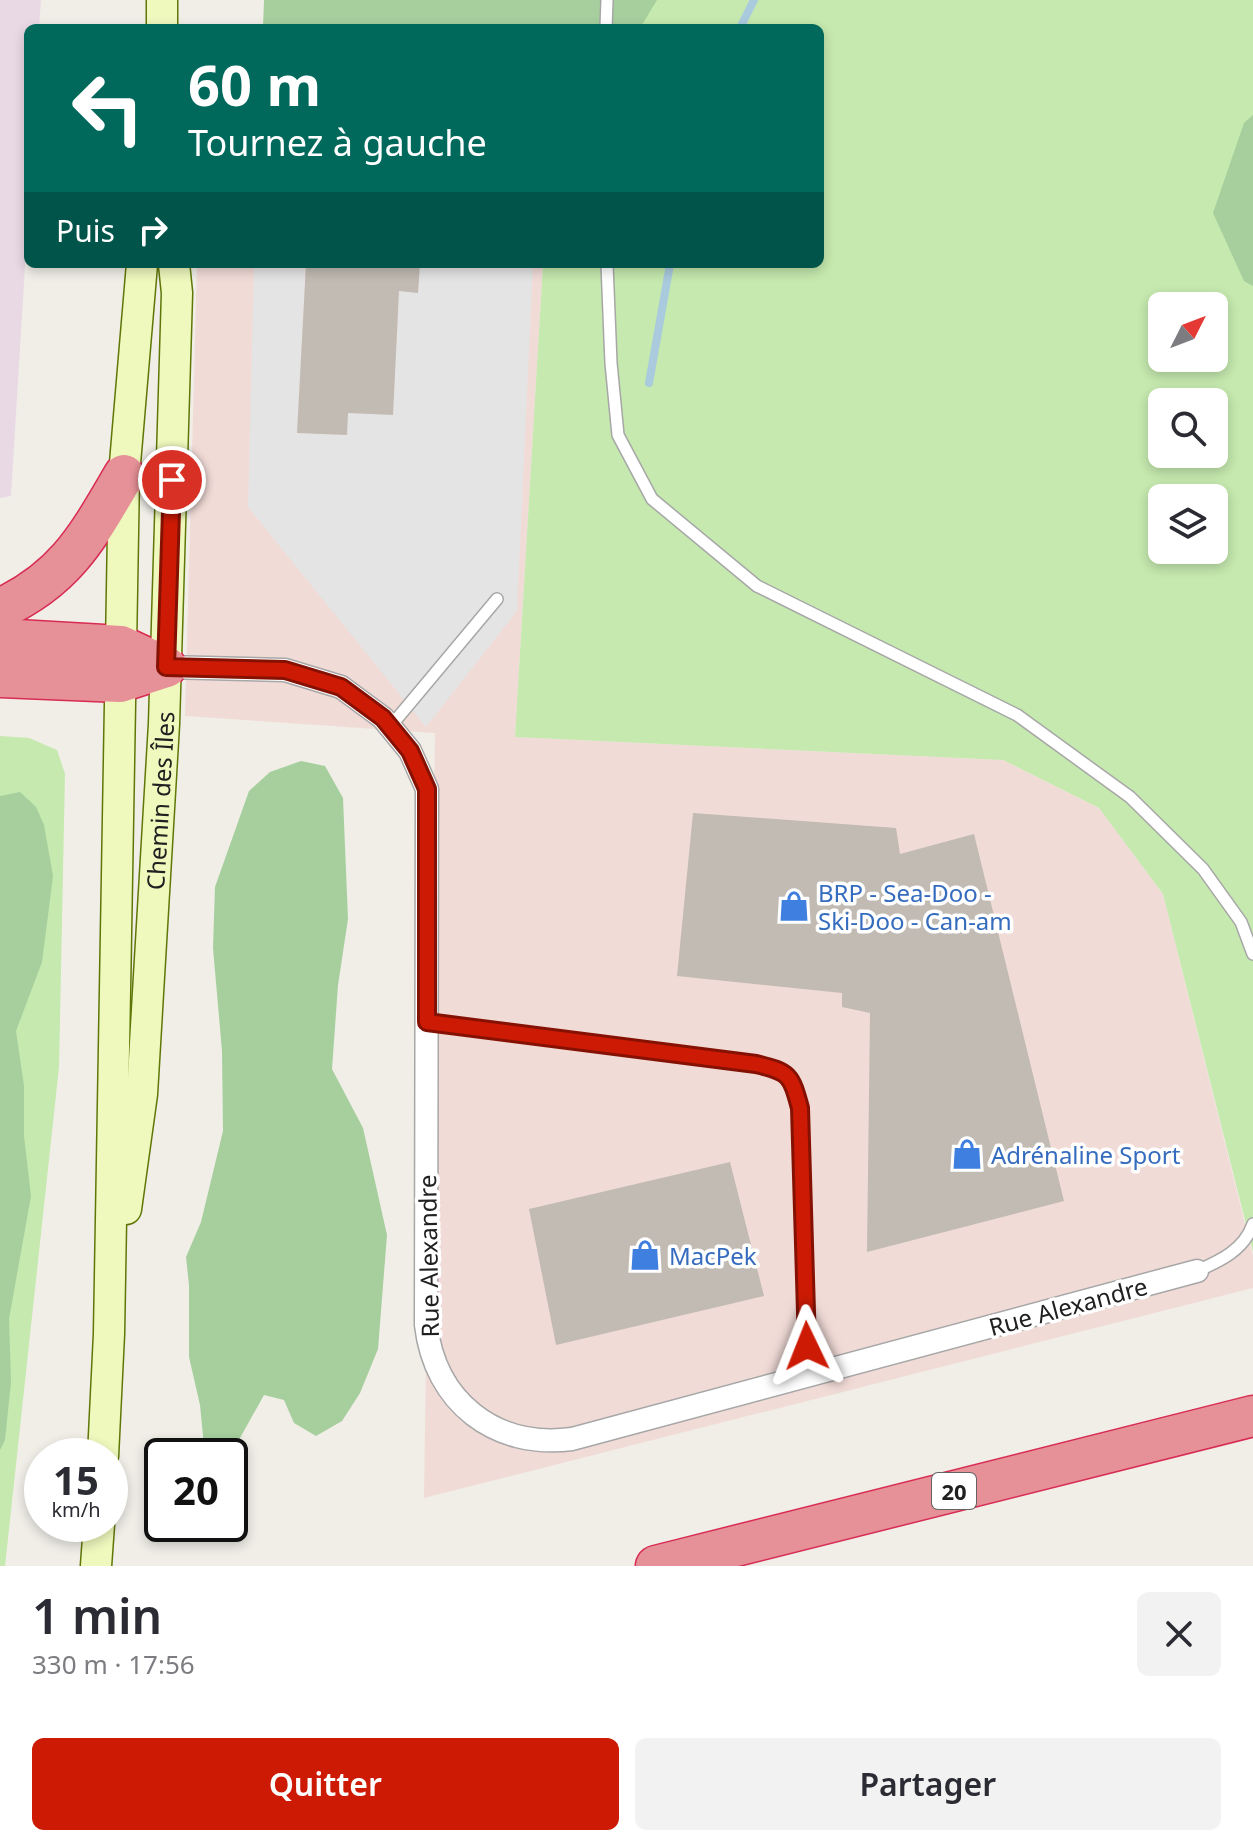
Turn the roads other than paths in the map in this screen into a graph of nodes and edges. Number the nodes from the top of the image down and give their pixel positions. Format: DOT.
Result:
graph roads {
  1 [pos="162,0"];
  2 [pos="607,0"];
  3 [pos="162,24"];
  4 [pos="606,24"];
  5 [pos="142,268"];
  6 [pos="174,268"];
  7 [pos="607,268"];
  8 [pos="124,475"];
  9 [pos="497,599"];
  10 [pos="0,609"];
  11 [pos="0,639"];
  12 [pos="121,664"];
  13 [pos="166,667"];
  14 [pos="0,677"];
  15 [pos="390,727"];
  16 [pos="1253,954"];
  17 [pos="427,1022"];
  18 [pos="1253,1224"];
  19 [pos="1197,1271"];
  20 [pos="109,1334"];
  21 [pos="808,1376"];
  22 [pos="1253,1416"];
  23 [pos="104,1438"];
  24 [pos="98,1542"];
  25 [pos="96,1566"];
  26 [pos="656,1566"];
  1 -- 3 [label="main road"];
  2 -- 4 [label="lane"];
  5 -- 8 [label="main road, Chemin des Îles"];
  6 -- 13 [label="main road, Chemin des Îles"];
  7 -- 16 [label="lane"];
  8 -- 10 [label="highway"];
  8 -- 12 [label="main road, Chemin des Îles"];
  9 -- 15 [label="lane"];
  11 -- 12 [label="highway"];
  12 -- 13 [label="highway"];
  12 -- 14 [label="highway"];
  12 -- 20 [label="main road, Chemin des Îles"];
  13 -- 15 [label="street, Rue Alexandre"];
  13 -- 20 [label="main road, Chemin des Îles"];
  15 -- 17 [label="street, Rue Alexandre"];
  17 -- 21 [label="lane"];
  17 -- 21 [label="street, Rue Alexandre"];
  18 -- 19 [label="lane"];
  19 -- 21 [label="street, Rue Alexandre"];
  20 -- 23 [label="main road, Chemin des Îles"];
  22 -- 26 [label="highway, 20"];
  24 -- 25 [label="main road"];
}
